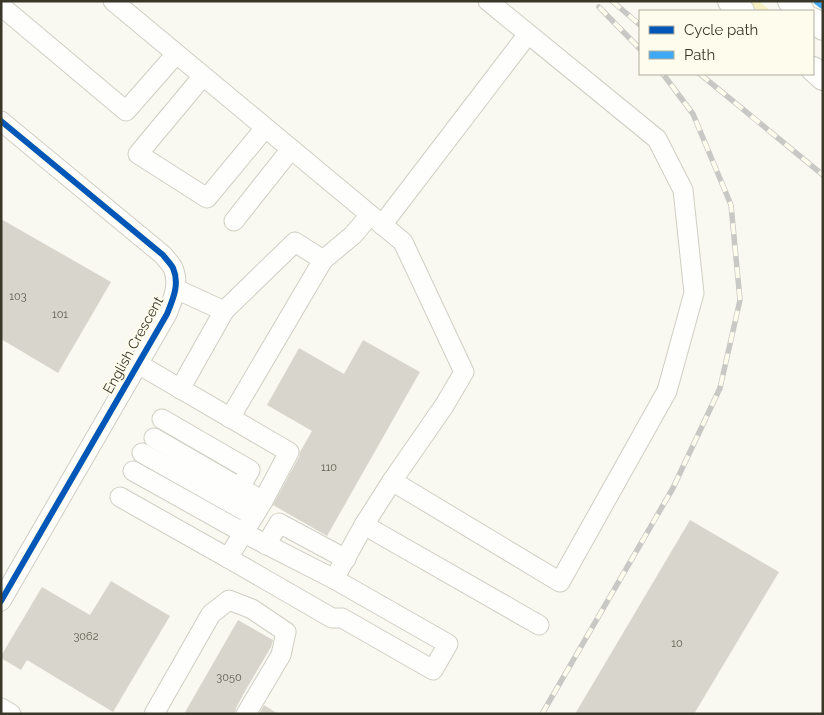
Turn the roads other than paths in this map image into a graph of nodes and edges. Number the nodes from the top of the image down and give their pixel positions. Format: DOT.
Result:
graph roads {
  1 [pos="113,1"];
  2 [pos="488,1"];
  3 [pos="730,1"];
  4 [pos="790,1"];
  5 [pos="1,6"];
  6 [pos="741,10"];
  7 [pos="801,10"];
  8 [pos="528,34"];
  9 [pos="176,54"];
  10 [pos="203,76"];
  11 [pos="1,120"];
  12 [pos="265,128"];
  13 [pos="291,149"];
  14 [pos="376,220"];
  15 [pos="234,221"];
  16 [pos="322,260"];
  17 [pos="176,289"];
  18 [pos="224,311"];
  19 [pos="138,364"];
  20 [pos="180,389"];
  21 [pos="230,418"];
  22 [pos="162,419"];
  23 [pos="154,438"];
  24 [pos="142,453"];
  25 [pos="133,471"];
  26 [pos="392,480"];
  27 [pos="240,488"];
  28 [pos="120,497"];
  29 [pos="258,508"];
  30 [pos="364,525"];
  31 [pos="244,533"];
  32 [pos="266,545"];
  33 [pos="228,558"];
  34 [pos="346,559"];
  35 [pos="334,579"];
  36 [pos="1,602"];
  37 [pos="539,625"];
  38 [pos="1,708"];
  39 [pos="11,714"];
  40 [pos="154,714"];
  41 [pos="246,714"];
  1 -- 9 [label="street"];
  2 -- 8 [label="street"];
  3 -- 6 [label="main road"];
  4 -- 7 [label="main road"];
  5 -- 9 [label="street"];
  8 -- 14 [label="street"];
  8 -- 26 [label="street"];
  9 -- 10 [label="street"];
  10 -- 12 [label="street"];
  10 -- 12 [label="street"];
  11 -- 17 [label="street, English Crescent"];
  12 -- 13 [label="street"];
  13 -- 14 [label="street"];
  13 -- 15 [label="street"];
  14 -- 16 [label="street"];
  14 -- 26 [label="street"];
  16 -- 18 [label="street"];
  16 -- 21 [label="street"];
  17 -- 18 [label="street"];
  17 -- 19 [label="street, English Crescent"];
  18 -- 20 [label="street"];
  19 -- 20 [label="street"];
  19 -- 36 [label="street, English Crescent"];
  20 -- 21 [label="street"];
  21 -- 29 [label="street"];
  22 -- 27 [label="street"];
  23 -- 27 [label="street"];
  24 -- 29 [label="street"];
  25 -- 31 [label="street"];
  26 -- 30 [label="street"];
  27 -- 29 [label="street"];
  28 -- 33 [label="street"];
  29 -- 31 [label="street"];
  30 -- 34 [label="street"];
  30 -- 37 [label="street"];
  31 -- 32 [label="street"];
  31 -- 33 [label="street"];
  32 -- 34 [label="street"];
  32 -- 35 [label="street"];
  33 -- 35 [label="street"];
  34 -- 35 [label="street"];
  38 -- 39 [label="street"];
  40 -- 41 [label="street"];
}
